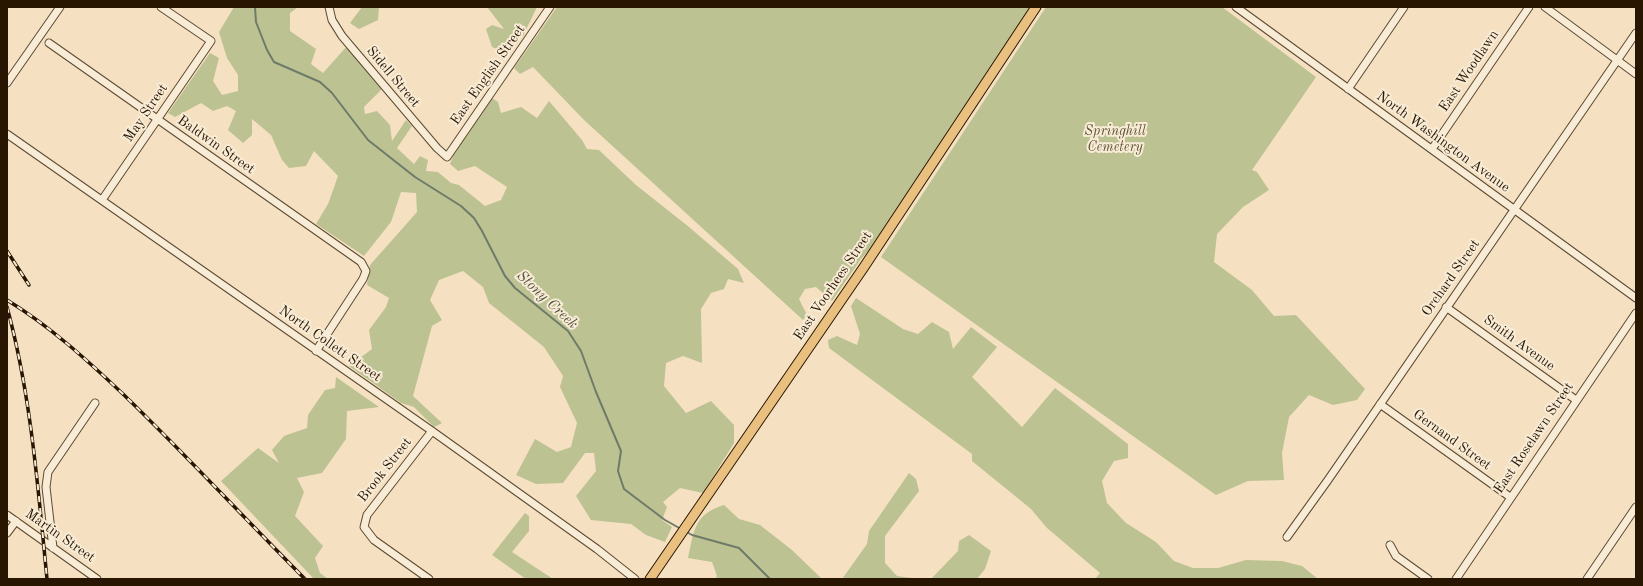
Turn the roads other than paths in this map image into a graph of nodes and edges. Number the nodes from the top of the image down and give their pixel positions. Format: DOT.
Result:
graph roads {
  1 [pos="60,7"];
  2 [pos="161,7"];
  3 [pos="329,7"];
  4 [pos="550,7"];
  5 [pos="1036,7"];
  6 [pos="1236,7"];
  7 [pos="1404,7"];
  8 [pos="1529,7"];
  9 [pos="1545,7"];
  10 [pos="1636,33"];
  11 [pos="49,43"];
  12 [pos="1617,60"];
  13 [pos="1636,74"];
  14 [pos="7,84"];
  15 [pos="1348,89"];
  16 [pos="158,119"];
  17 [pos="7,134"];
  18 [pos="1432,149"];
  19 [pos="447,157"];
  20 [pos="102,200"];
  21 [pos="1514,209"];
  22 [pos="1636,298"];
  23 [pos="1446,307"];
  24 [pos="1636,313"];
  25 [pos="316,351"];
  26 [pos="1576,400"];
  27 [pos="95,403"];
  28 [pos="1380,404"];
  29 [pos="432,431"];
  30 [pos="1510,497"];
  31 [pos="1636,508"];
  32 [pos="7,515"];
  33 [pos="16,521"];
  34 [pos="7,533"];
  35 [pos="1287,537"];
  36 [pos="1390,545"];
  37 [pos="53,548"];
  38 [pos="97,579"];
  39 [pos="429,579"];
  40 [pos="635,579"];
  41 [pos="650,579"];
  42 [pos="1428,579"];
  43 [pos="1456,579"];
  44 [pos="1587,579"];
  1 -- 14 [label="street"];
  2 -- 16 [label="street, May Street"];
  3 -- 19 [label="street, Sidell Street"];
  4 -- 19 [label="street, East English Street"];
  5 -- 41 [label="main road, East Voorhees Street"];
  6 -- 15 [label="street, North Washington Avenue"];
  7 -- 15 [label="street"];
  8 -- 18 [label="street, East Woodlawn"];
  9 -- 12 [label="street"];
  10 -- 12 [label="street, Orchard Street"];
  11 -- 16 [label="street, Baldwin Street"];
  12 -- 13 [label="street"];
  12 -- 21 [label="street, Orchard Street"];
  15 -- 18 [label="street, North Washington Avenue"];
  16 -- 20 [label="street, May Street"];
  16 -- 25 [label="street, Baldwin Street"];
  17 -- 20 [label="street, North Collett Street"];
  18 -- 21 [label="street, North Washington Avenue"];
  20 -- 25 [label="street, North Collett Street"];
  21 -- 22 [label="street, North Washington Avenue"];
  21 -- 23 [label="street, Orchard Street"];
  23 -- 26 [label="street, Smith Avenue"];
  23 -- 28 [label="street, Orchard Street"];
  24 -- 26 [label="street, East Roselawn Street"];
  25 -- 29 [label="street, North Collett Street"];
  26 -- 30 [label="street, East Roselawn Street"];
  27 -- 37 [label="street"];
  28 -- 30 [label="street, Gernand Street"];
  28 -- 35 [label="street, Orchard Street"];
  29 -- 39 [label="street, Brook Street"];
  29 -- 40 [label="street, North Collett Street"];
  30 -- 43 [label="street, East Roselawn Street"];
  31 -- 44 [label="street"];
  32 -- 33 [label="street, Martin Street"];
  33 -- 34 [label="street"];
  33 -- 37 [label="street, Martin Street"];
  36 -- 42 [label="street"];
  37 -- 38 [label="street, Martin Street"];
}
